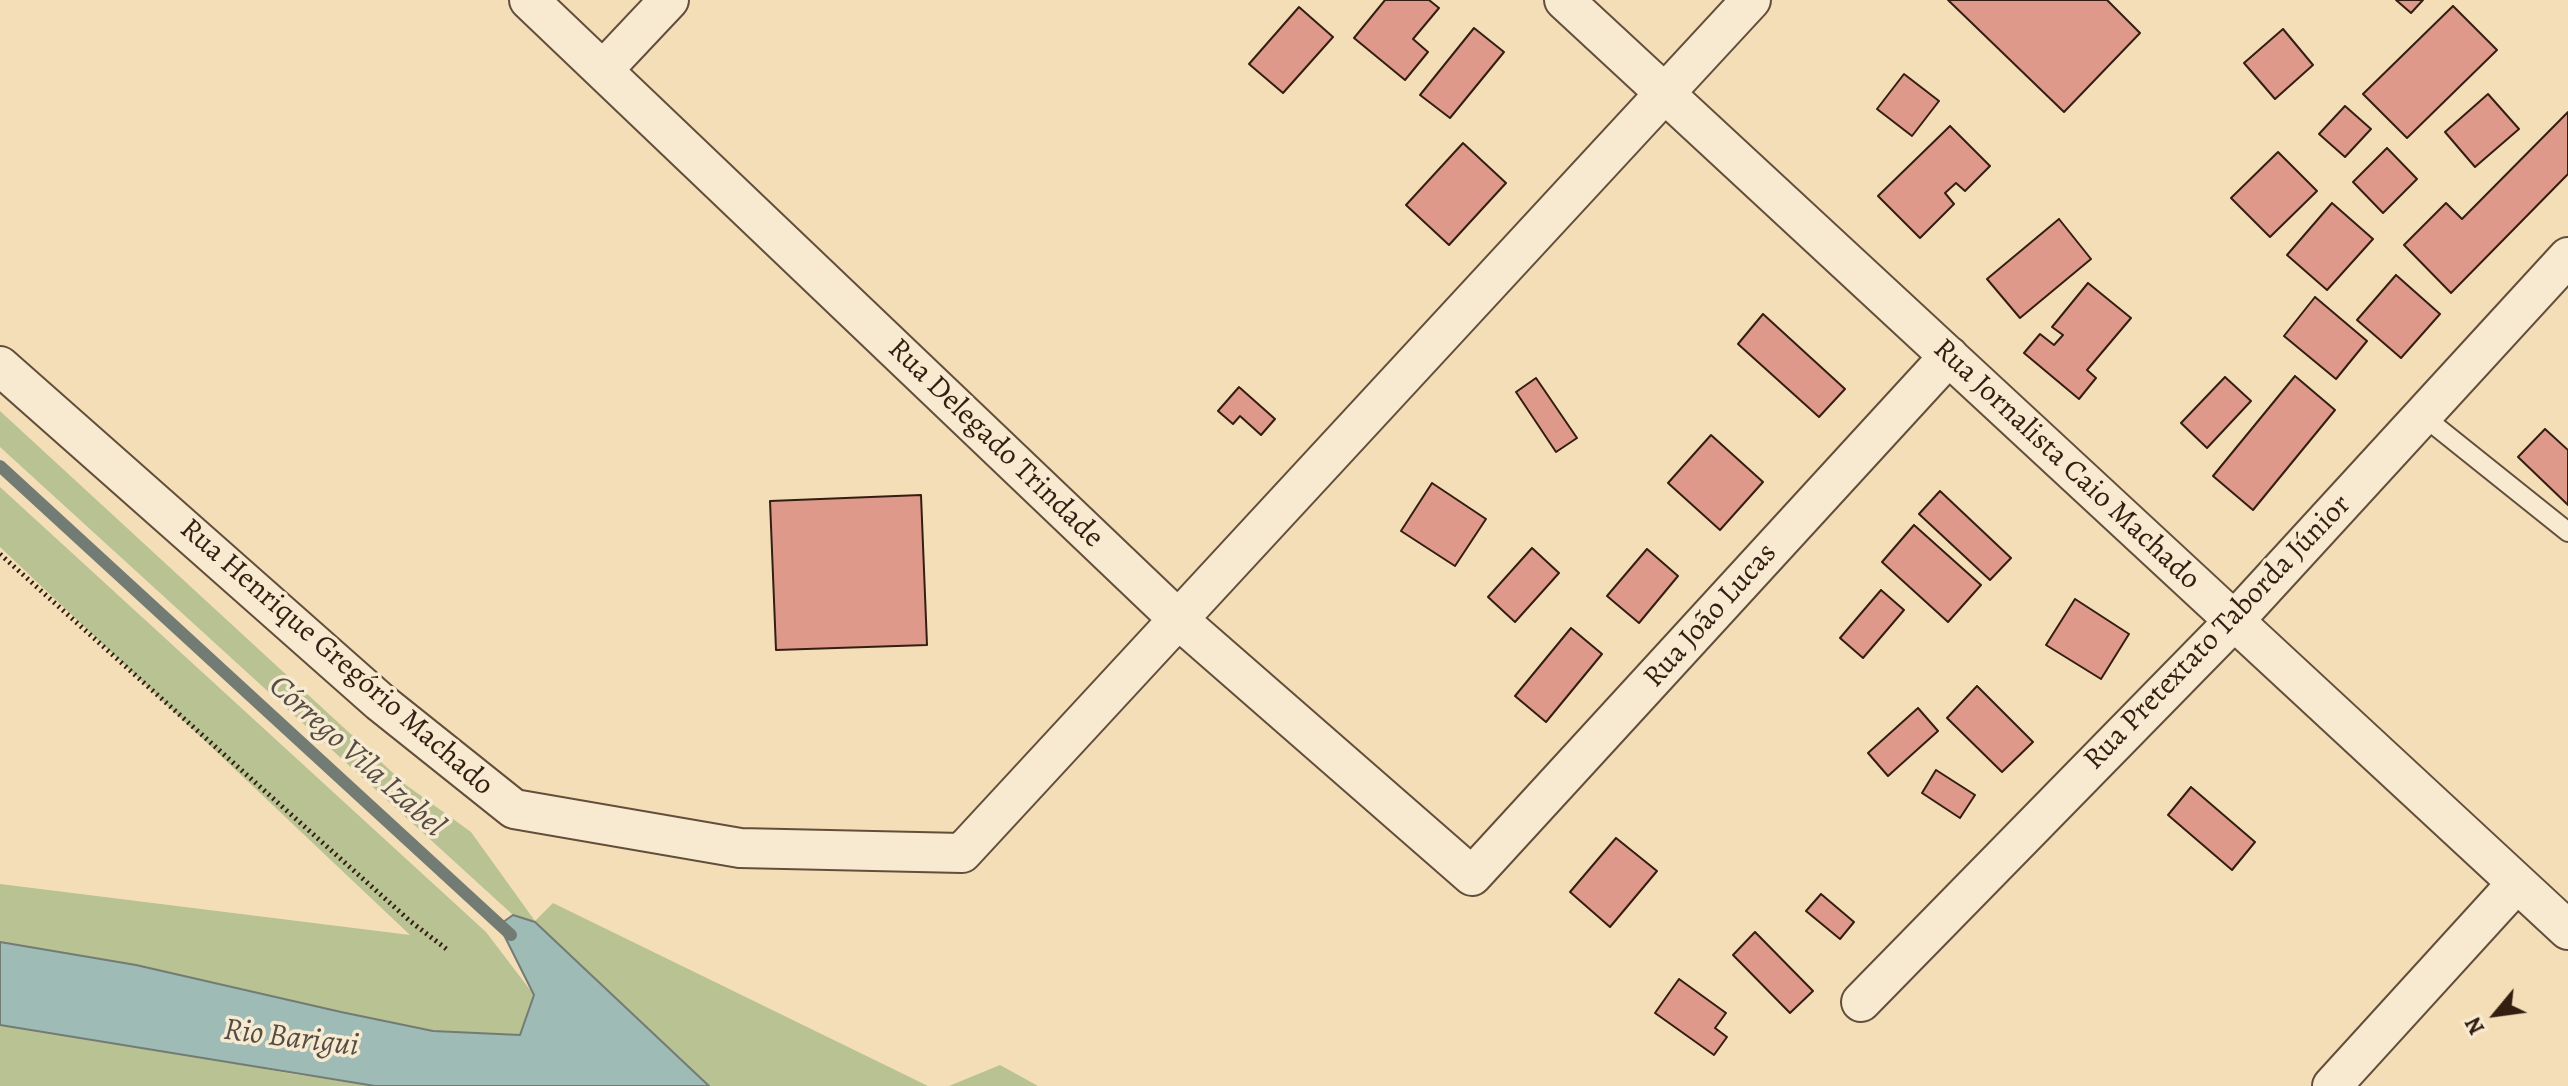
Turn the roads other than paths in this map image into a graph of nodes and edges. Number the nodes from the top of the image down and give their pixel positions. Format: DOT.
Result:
graph roads {
  1 [pos="529,0"];
  2 [pos="669,0"];
  3 [pos="1564,0"];
  4 [pos="1751,0"];
  5 [pos="604,69"];
  6 [pos="1665,94"];
  7 [pos="2568,257"];
  8 [pos="1949,356"];
  9 [pos="0,366"];
  10 [pos="2423,416"];
  11 [pos="2568,532"];
  12 [pos="1180,621"];
  13 [pos="2234,621"];
  14 [pos="1472,876"];
  15 [pos="2517,883"];
  16 [pos="2568,930"];
  17 [pos="1861,1002"];
  18 [pos="2332,1086"];
  1 -- 5 [label="street, Rua Delegado Trindade"];
  2 -- 5 [label="street"];
  3 -- 6 [label="street, Rua Jornalista Caio Machado"];
  4 -- 6 [label="street"];
  5 -- 12 [label="street, Rua Delegado Trindade"];
  6 -- 8 [label="street, Rua Jornalista Caio Machado"];
  6 -- 12 [label="street"];
  7 -- 10 [label="street, Rua Pretextato Taborda Júnior"];
  8 -- 13 [label="street, Rua Jornalista Caio Machado"];
  8 -- 14 [label="street, Rua João Lucas"];
  9 -- 12 [label="street, Rua Henrique Gregório Machado"];
  10 -- 11 [label="lane"];
  10 -- 13 [label="street, Rua Pretextato Taborda Júnior"];
  12 -- 14 [label="street, Rua Delegado Trindade"];
  13 -- 15 [label="street, Rua Jornalista Caio Machado"];
  13 -- 17 [label="street, Rua Pretextato Taborda Júnior"];
  15 -- 16 [label="street, Rua Jornalista Caio Machado"];
  15 -- 18 [label="street"];
}
